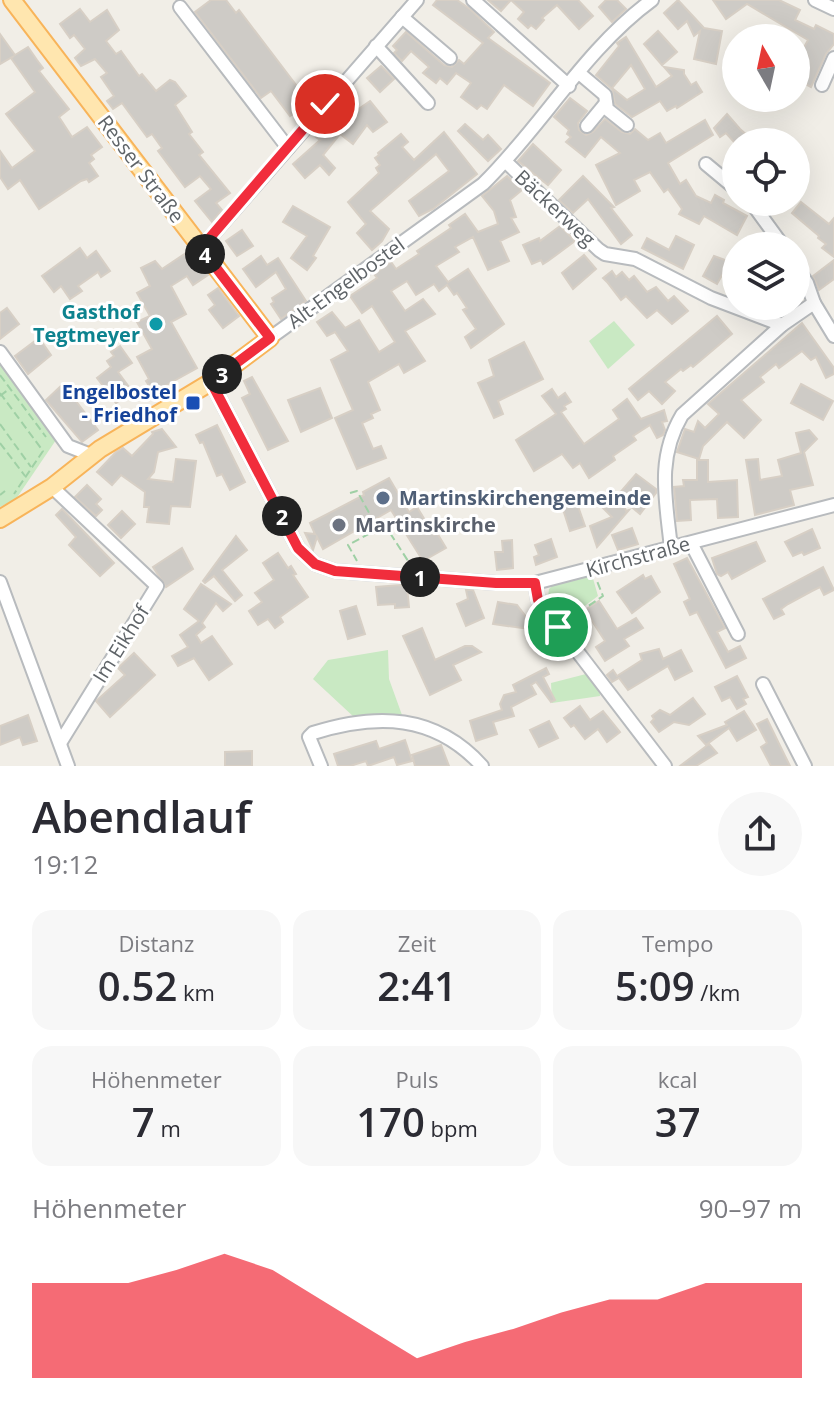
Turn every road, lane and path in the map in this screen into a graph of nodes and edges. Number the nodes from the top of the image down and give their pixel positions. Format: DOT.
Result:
graph roads {
  1 [pos="12,0"];
  2 [pos="417,0"];
  3 [pos="473,0"];
  4 [pos="652,0"];
  5 [pos="815,0"];
  6 [pos="180,7"];
  7 [pos="834,9"];
  8 [pos="402,17"];
  9 [pos="376,46"];
  10 [pos="450,58"];
  11 [pos="834,58"];
  12 [pos="579,73"];
  13 [pos="822,85"];
  14 [pos="569,86"];
  15 [pos="428,103"];
  16 [pos="606,103"];
  17 [pos="627,125"];
  18 [pos="587,126"];
  19 [pos="288,148"];
  20 [pos="506,162"];
  21 [pos="706,164"];
  22 [pos="722,177"];
  23 [pos="201,248"];
  24 [pos="810,292"];
  25 [pos="814,303"];
  26 [pos="782,325"];
  27 [pos="834,336"];
  28 [pos="270,338"];
  29 [pos="0,352"];
  30 [pos="0,375"];
  31 [pos="211,382"];
  32 [pos="10,388"];
  33 [pos="1,395"];
  34 [pos="0,424"];
  35 [pos="0,443"];
  36 [pos="43,451"];
  37 [pos="91,455"];
  38 [pos="32,468"];
  39 [pos="26,477"];
  40 [pos="52,487"];
  41 [pos="5,491"];
  42 [pos="350,493"];
  43 [pos="0,495"];
  44 [pos="11,499"];
  45 [pos="834,505"];
  46 [pos="0,519"];
  47 [pos="378,529"];
  48 [pos="691,543"];
  49 [pos="671,548"];
  50 [pos="594,568"];
  51 [pos="363,573"];
  52 [pos="419,577"];
  53 [pos="0,582"];
  54 [pos="535,583"];
  55 [pos="558,627"];
  56 [pos="738,634"];
  57 [pos="763,684"];
  58 [pos="60,743"];
  59 [pos="68,766"];
  60 [pos="321,766"];
  61 [pos="482,766"];
  62 [pos="665,766"];
  63 [pos="805,766"];
  1 -- 23 [label="main road, Resser Straße"];
  2 -- 8 [label="street"];
  3 -- 14 [label="street"];
  4 -- 12 [label="street, Alt-Engelbostel"];
  5 -- 7 [label="street"];
  6 -- 19 [label="street"];
  8 -- 9 [label="street"];
  8 -- 10 [label="street"];
  9 -- 15 [label="street"];
  9 -- 19 [label="street"];
  11 -- 13 [label="street"];
  12 -- 14 [label="street, Alt-Engelbostel"];
  12 -- 16 [label="street"];
  14 -- 20 [label="street, Alt-Engelbostel"];
  16 -- 17 [label="street"];
  16 -- 18 [label="street"];
  19 -- 23 [label="street"];
  20 -- 26 [label="street, Bäckerweg"];
  20 -- 28 [label="street, Alt-Engelbostel"];
  21 -- 22 [label="street"];
  23 -- 28 [label="main road, Resser Straße"];
  24 -- 25 [label="street"];
  25 -- 26 [label="street"];
  25 -- 27 [label="street"];
  26 -- 49 [label="street"];
  28 -- 31 [label="main road, Alt-Engelbostel"];
  29 -- 37 [label="street"];
  30 -- 32 [label="path"];
  31 -- 37 [label="main road, Alt-Engelbostel"];
  31 -- 51 [label="street, Kirchstraße"];
  32 -- 33 [label="path"];
  32 -- 36 [label="path"];
  33 -- 36 [label="path"];
  34 -- 38 [label="path"];
  35 -- 39 [label="path"];
  36 -- 38 [label="path"];
  37 -- 40 [label="main road, Alt-Engelbostel"];
  38 -- 39 [label="path"];
  39 -- 44 [label="path"];
  40 -- 46 [label="main road, Alt-Engelbostel"];
  40 -- 58 [label="street, Im Eikhof"];
  41 -- 43 [label="path"];
  42 -- 47 [label="path"];
  45 -- 48 [label="street, Kirchstraße"];
  47 -- 51 [label="path"];
  47 -- 52 [label="path"];
  48 -- 49 [label="street, Kirchstraße"];
  48 -- 56 [label="street"];
  49 -- 50 [label="street, Kirchstraße"];
  50 -- 54 [label="street, Kirchstraße"];
  50 -- 55 [label="path"];
  51 -- 52 [label="street, Kirchstraße"];
  52 -- 54 [label="street, Kirchstraße"];
  53 -- 58 [label="street"];
  54 -- 55 [label="street"];
  55 -- 62 [label="street"];
  57 -- 63 [label="street"];
  58 -- 59 [label="street"];
  60 -- 61 [label="street"];
}
